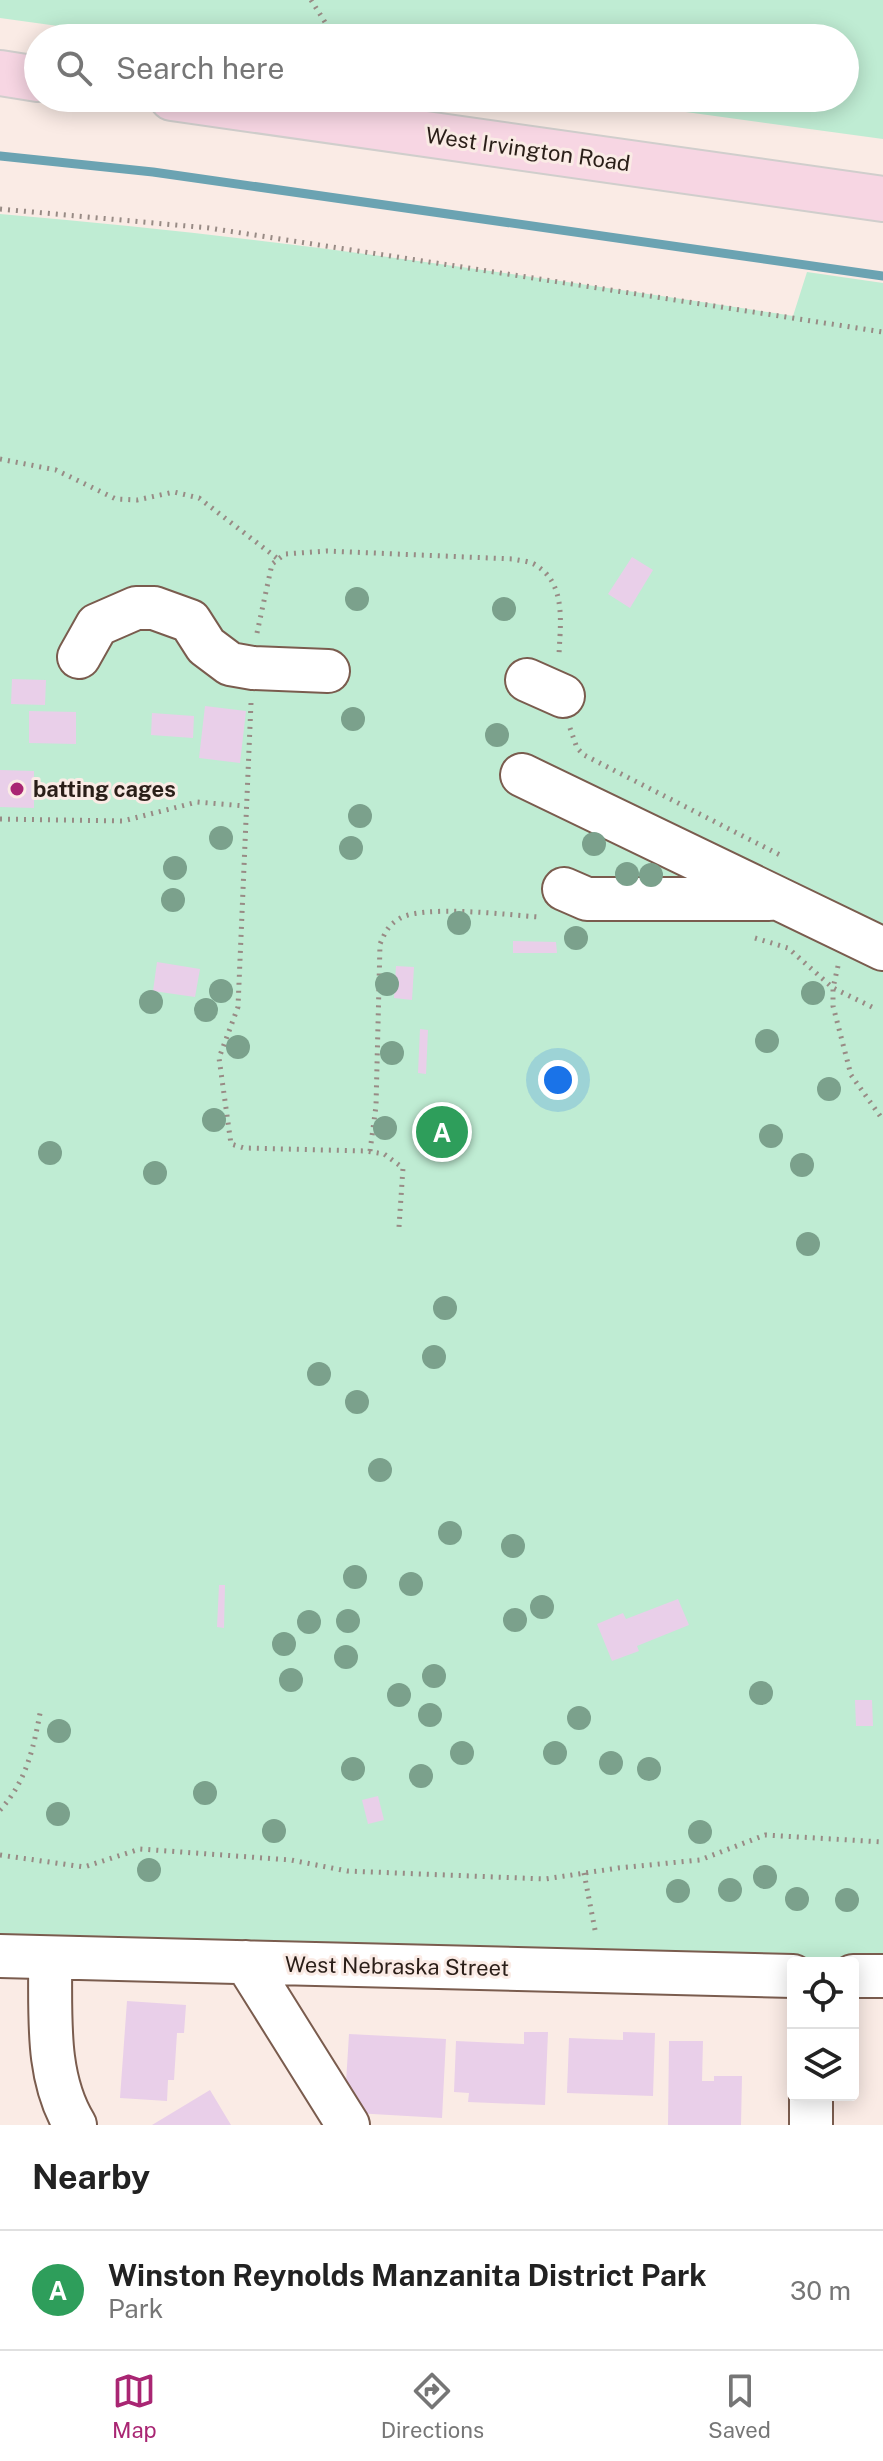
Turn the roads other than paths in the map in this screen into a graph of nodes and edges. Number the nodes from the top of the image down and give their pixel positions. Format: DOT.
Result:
graph roads {
  1 [pos="0,73"];
  2 [pos="24,77"];
  3 [pos="271,112"];
  4 [pos="883,199"];
  5 [pos="79,657"];
  6 [pos="328,671"];
  7 [pos="522,775"];
  8 [pos="780,899"];
  9 [pos="553,903"];
  10 [pos="867,942"];
  11 [pos="0,1956"];
  12 [pos="50,1958"];
  13 [pos="246,1962"];
  14 [pos="787,1976"];
  15 [pos="859,1976"];
  16 [pos="883,1976"];
  17 [pos="811,2101"];
  18 [pos="75,2125"];
  19 [pos="348,2125"];
  20 [pos="811,2125"];
  1 -- 2 [label="main road"];
  3 -- 4 [label="main road, West Irvington Road"];
  5 -- 6 [label="street"];
  7 -- 8 [label="street"];
  8 -- 9 [label="street"];
  8 -- 10 [label="street"];
  11 -- 12 [label="street, West Nebraska Street"];
  12 -- 13 [label="street, West Nebraska Street"];
  12 -- 18 [label="street"];
  13 -- 14 [label="street, West Nebraska Street"];
  13 -- 19 [label="street"];
  15 -- 16 [label="street"];
  17 -- 20 [label="street"];
}
